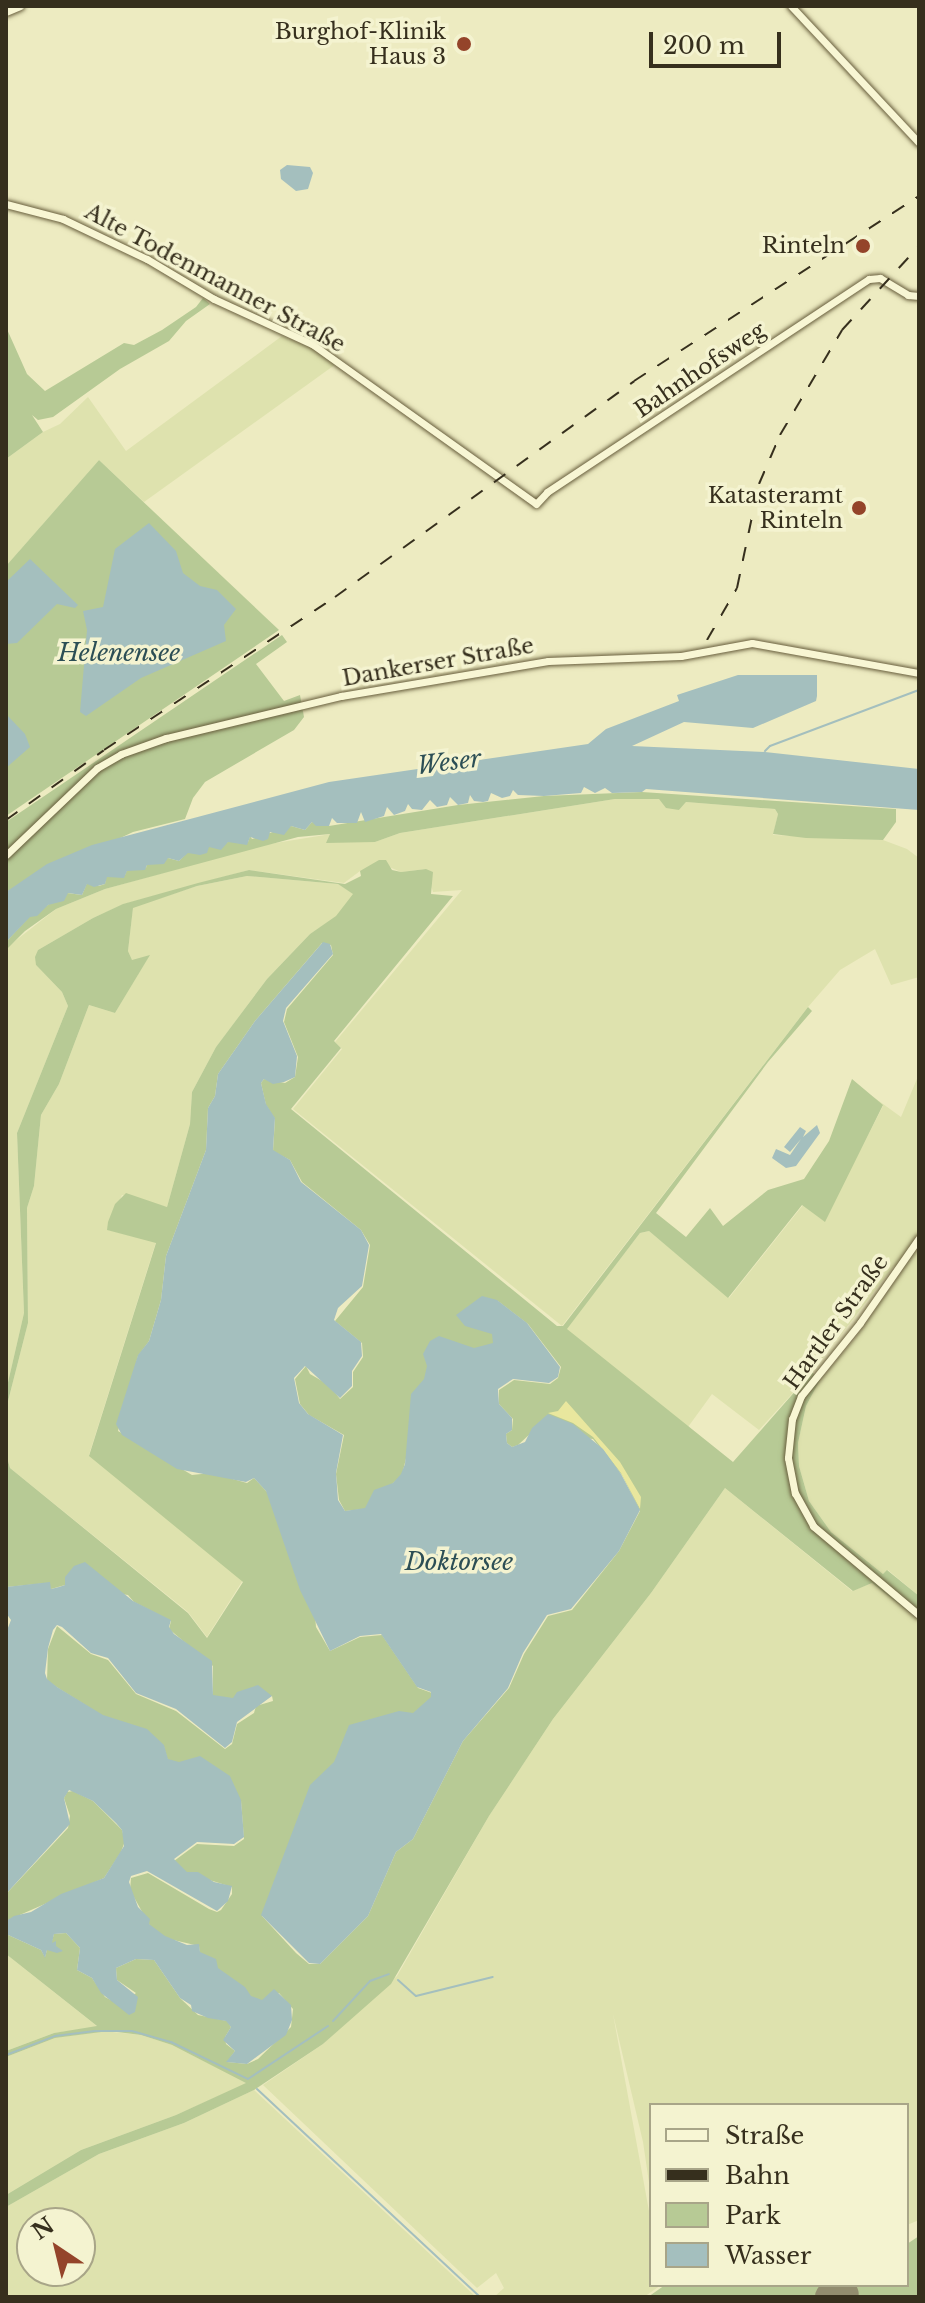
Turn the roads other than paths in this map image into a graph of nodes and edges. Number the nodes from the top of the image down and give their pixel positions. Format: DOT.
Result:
graph roads {
  1 [pos="791,6"];
  2 [pos="18,7"];
  3 [pos="6,12"];
  4 [pos="919,143"];
  5 [pos="6,204"];
  6 [pos="919,296"];
  7 [pos="536,504"];
  8 [pos="919,673"];
  9 [pos="6,855"];
  10 [pos="919,1238"];
  11 [pos="919,1615"];
  1 -- 4 [label="main road"];
  2 -- 3 [label="main road"];
  5 -- 7 [label="main road, Alte Todenmanner Straße"];
  6 -- 7 [label="main road, Bahnhofsweg"];
  8 -- 9 [label="main road, Dankerser Straße"];
  10 -- 11 [label="main road, Hartler Straße"];
}
